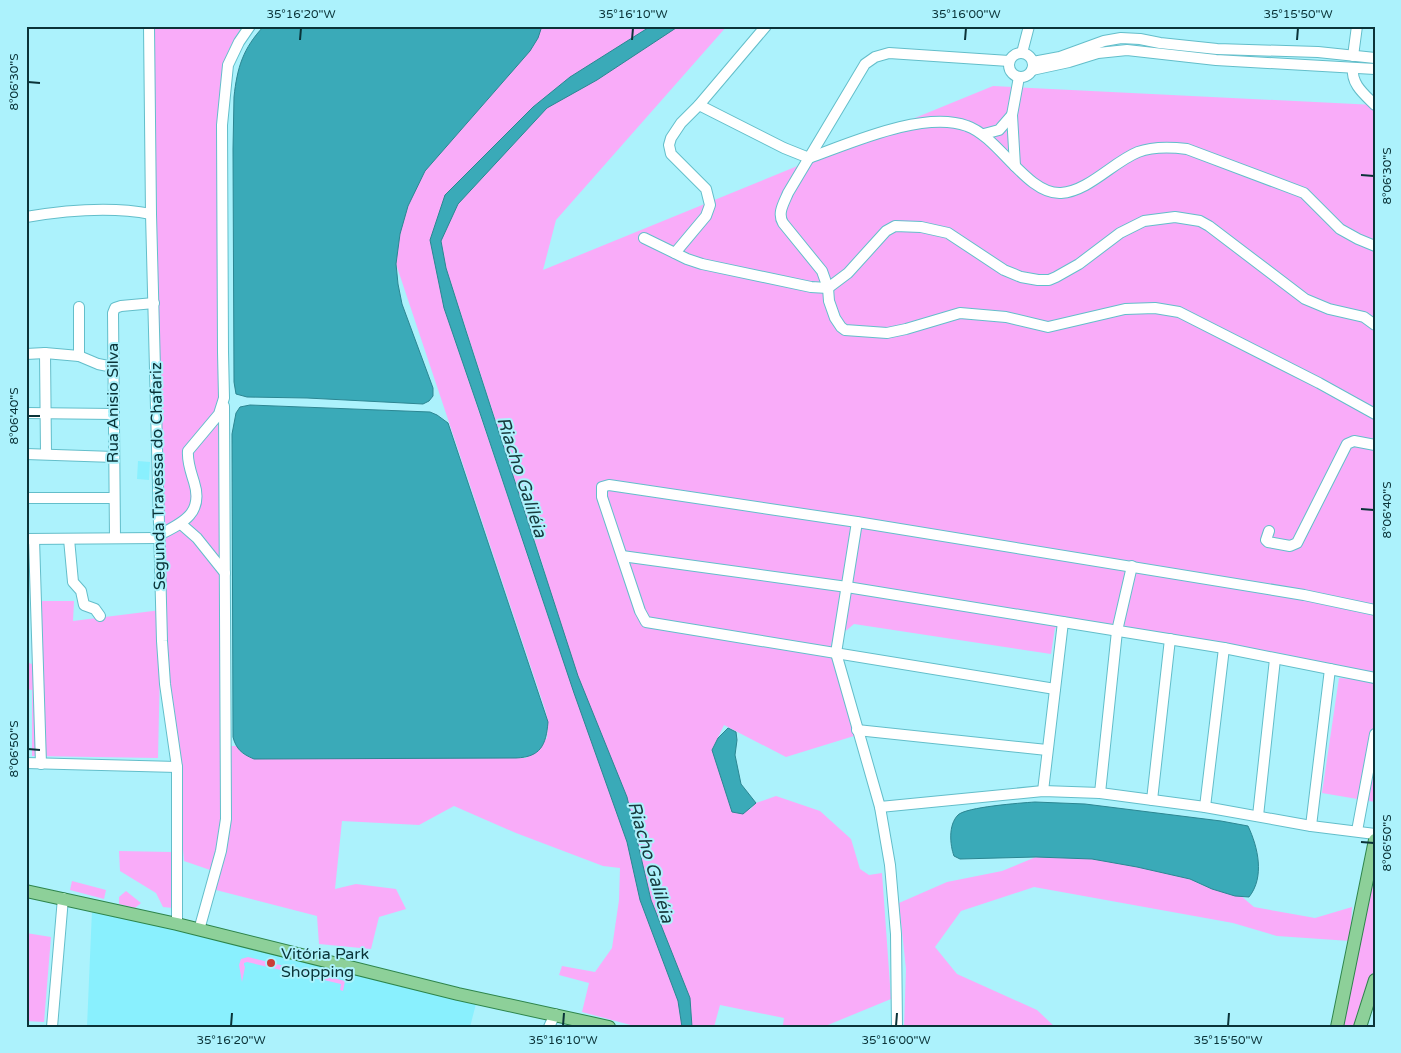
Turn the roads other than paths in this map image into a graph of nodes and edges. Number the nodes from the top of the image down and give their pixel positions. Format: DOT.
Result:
graph roads {
  1 [pos="149,26"];
  2 [pos="250,26"];
  3 [pos="766,26"];
  4 [pos="1029,26"];
  5 [pos="1357,26"];
  6 [pos="1022,53"];
  7 [pos="1353,56"];
  8 [pos="1375,58"];
  9 [pos="1009,62"];
  10 [pos="1032,66"];
  11 [pos="1352,68"];
  12 [pos="1375,69"];
  13 [pos="1019,77"];
  14 [pos="699,104"];
  15 [pos="1375,105"];
  16 [pos="1012,115"];
  17 [pos="984,134"];
  18 [pos="809,158"];
  19 [pos="1015,166"];
  20 [pos="151,214"];
  21 [pos="26,217"];
  22 [pos="644,238"];
  23 [pos="1375,246"];
  24 [pos="675,253"];
  25 [pos="828,288"];
  26 [pos="154,302"];
  27 [pos="79,307"];
  28 [pos="1375,324"];
  29 [pos="45,352"];
  30 [pos="26,354"];
  31 [pos="79,356"];
  32 [pos="113,367"];
  33 [pos="224,398"];
  34 [pos="45,412"];
  35 [pos="26,413"];
  36 [pos="114,414"];
  37 [pos="1375,414"];
  38 [pos="1375,444"];
  39 [pos="26,454"];
  40 [pos="46,454"];
  41 [pos="114,457"];
  42 [pos="26,498"];
  43 [pos="114,498"];
  44 [pos="857,522"];
  45 [pos="181,524"];
  46 [pos="1269,531"];
  47 [pos="159,536"];
  48 [pos="115,538"];
  49 [pos="30,539"];
  50 [pos="69,539"];
  51 [pos="622,556"];
  52 [pos="1132,566"];
  53 [pos="225,573"];
  54 [pos="847,588"];
  55 [pos="1375,610"];
  56 [pos="100,616"];
  57 [pos="1063,622"];
  58 [pos="1117,631"];
  59 [pos="1170,639"];
  60 [pos="1224,648"];
  61 [pos="836,653"];
  62 [pos="1275,659"];
  63 [pos="1330,669"];
  64 [pos="1375,678"];
  65 [pos="1055,689"];
  66 [pos="857,730"];
  67 [pos="1375,734"];
  68 [pos="1047,750"];
  69 [pos="26,763"];
  70 [pos="42,764"];
  71 [pos="177,767"];
  72 [pos="1043,791"];
  73 [pos="1100,793"];
  74 [pos="1152,800"];
  75 [pos="880,807"];
  76 [pos="1205,807"];
  77 [pos="1258,816"];
  78 [pos="1311,826"];
  79 [pos="1357,831"];
  80 [pos="1375,834"];
  81 [pos="1375,840"];
  82 [pos="26,891"];
  83 [pos="63,898"];
  84 [pos="177,924"];
  85 [pos="199,930"];
  86 [pos="1375,980"];
  87 [pos="555,1014"];
  88 [pos="52,1027"];
  89 [pos="549,1027"];
  90 [pos="609,1027"];
  91 [pos="897,1027"];
  92 [pos="1337,1027"];
  93 [pos="1360,1027"];
  1 -- 20 [label="street, Segunda Travessa do Chafariz"];
  2 -- 33 [label="street"];
  3 -- 14 [label="street"];
  4 -- 6 [label="street"];
  5 -- 7 [label="street"];
  6 -- 9 [label="street"];
  6 -- 10 [label="street"];
  7 -- 8 [label="street"];
  7 -- 10 [label="street"];
  7 -- 11 [label="street"];
  7 -- 11 [label="street"];
  9 -- 13 [label="street"];
  9 -- 18 [label="street"];
  10 -- 11 [label="street"];
  10 -- 13 [label="street"];
  11 -- 12 [label="street"];
  11 -- 15 [label="street"];
  13 -- 16 [label="street"];
  14 -- 18 [label="street"];
  14 -- 24 [label="street"];
  16 -- 17 [label="street"];
  16 -- 19 [label="street"];
  17 -- 18 [label="street"];
  17 -- 19 [label="street"];
  18 -- 25 [label="street"];
  19 -- 23 [label="street"];
  20 -- 21 [label="street"];
  20 -- 26 [label="street, Segunda Travessa do Chafariz"];
  22 -- 24 [label="street"];
  24 -- 25 [label="street"];
  25 -- 28 [label="street"];
  25 -- 37 [label="street"];
  26 -- 32 [label="street, Rua Anisio Silva"];
  26 -- 47 [label="street, Segunda Travessa do Chafariz"];
  27 -- 31 [label="street"];
  29 -- 30 [label="street"];
  29 -- 31 [label="street"];
  29 -- 34 [label="street"];
  31 -- 32 [label="street"];
  32 -- 36 [label="street, Rua Anisio Silva"];
  33 -- 45 [label="street"];
  33 -- 53 [label="street"];
  34 -- 35 [label="street"];
  34 -- 36 [label="street"];
  34 -- 40 [label="street"];
  36 -- 41 [label="street, Rua Anisio Silva"];
  38 -- 46 [label="street"];
  39 -- 40 [label="street"];
  40 -- 41 [label="street"];
  41 -- 43 [label="street, Rua Anisio Silva"];
  42 -- 43 [label="street"];
  43 -- 48 [label="street, Rua Anisio Silva"];
  44 -- 51 [label="street"];
  44 -- 52 [label="street"];
  44 -- 54 [label="street"];
  45 -- 47 [label="street"];
  45 -- 53 [label="street"];
  47 -- 48 [label="street"];
  47 -- 71 [label="street, Segunda Travessa do Chafariz"];
  48 -- 50 [label="street"];
  49 -- 50 [label="street"];
  49 -- 70 [label="street"];
  50 -- 56 [label="street"];
  51 -- 54 [label="street"];
  51 -- 61 [label="street"];
  52 -- 55 [label="street"];
  52 -- 58 [label="street"];
  53 -- 85 [label="street"];
  54 -- 57 [label="street"];
  54 -- 61 [label="street"];
  57 -- 58 [label="street"];
  57 -- 65 [label="street"];
  58 -- 59 [label="street"];
  58 -- 73 [label="street"];
  59 -- 60 [label="street"];
  59 -- 74 [label="street"];
  60 -- 62 [label="street"];
  60 -- 76 [label="street"];
  61 -- 65 [label="street"];
  61 -- 66 [label="street"];
  62 -- 63 [label="street"];
  62 -- 77 [label="street"];
  63 -- 64 [label="street"];
  63 -- 78 [label="street"];
  65 -- 68 [label="street"];
  66 -- 68 [label="street"];
  66 -- 75 [label="street"];
  67 -- 79 [label="street"];
  68 -- 72 [label="street"];
  69 -- 70 [label="street"];
  70 -- 71 [label="street"];
  71 -- 84 [label="street, Segunda Travessa do Chafariz"];
  72 -- 73 [label="street"];
  72 -- 75 [label="street"];
  73 -- 74 [label="street"];
  74 -- 76 [label="street"];
  75 -- 91 [label="street"];
  76 -- 77 [label="street"];
  77 -- 78 [label="street"];
  78 -- 79 [label="street"];
  79 -- 80 [label="street"];
  81 -- 92 [label="main road"];
  82 -- 83 [label="main road"];
  83 -- 84 [label="main road"];
  83 -- 88 [label="street"];
  84 -- 85 [label="main road"];
  85 -- 87 [label="main road"];
  86 -- 93 [label="main road"];
  87 -- 89 [label="street"];
  87 -- 90 [label="main road"];
}
